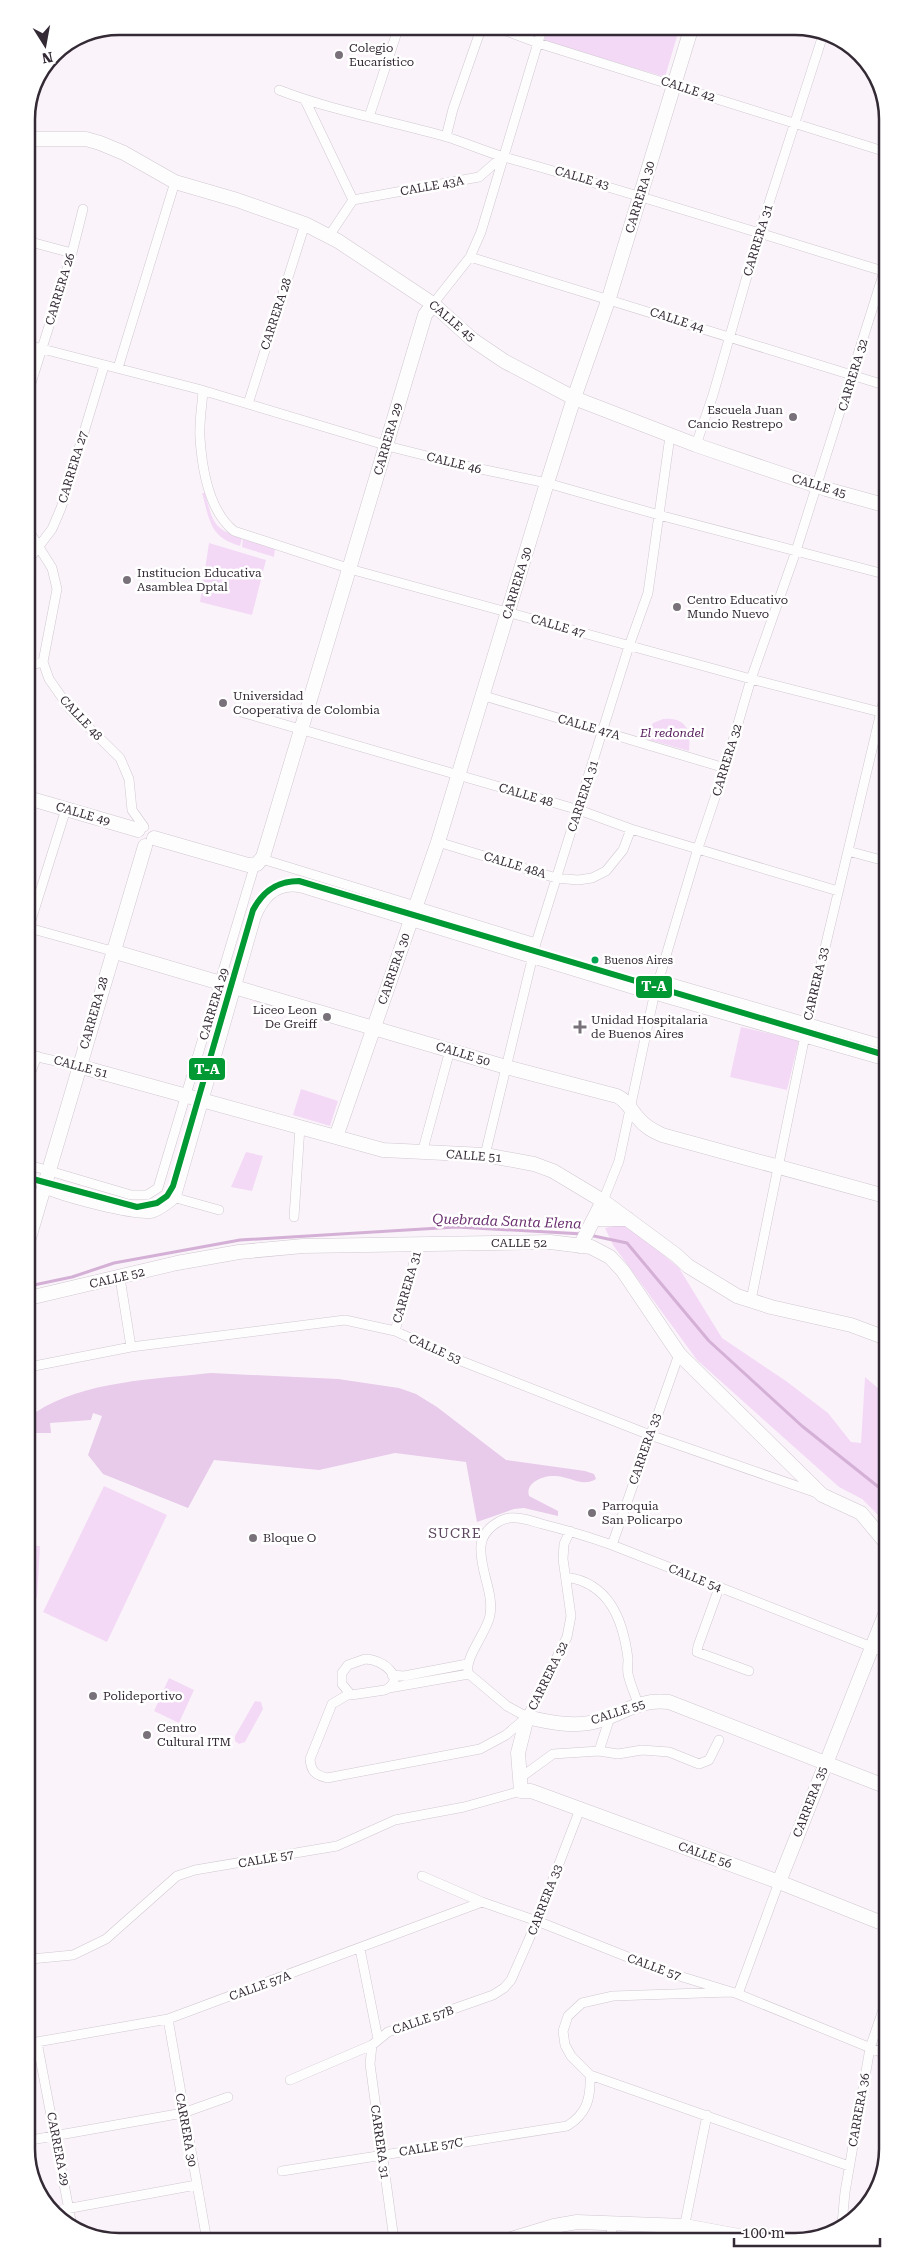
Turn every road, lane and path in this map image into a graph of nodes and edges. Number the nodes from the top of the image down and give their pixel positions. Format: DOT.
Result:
graph roads {
  1 [pos="396,35"];
  2 [pos="479,35"];
  3 [pos="517,35"];
  4 [pos="540,35"];
  5 [pos="689,35"];
  6 [pos="822,39"];
  7 [pos="538,43"];
  8 [pos="673,85"];
  9 [pos="280,90"];
  10 [pos="304,100"];
  11 [pos="369,117"];
  12 [pos="795,124"];
  13 [pos="446,137"];
  14 [pos="35,139"];
  15 [pos="879,150"];
  16 [pos="503,156"];
  17 [pos="175,182"];
  18 [pos="640,195"];
  19 [pos="353,200"];
  20 [pos="83,209"];
  21 [pos="305,224"];
  22 [pos="759,234"];
  23 [pos="328,236"];
  24 [pos="35,243"];
  25 [pos="72,253"];
  26 [pos="470,257"];
  27 [pos="879,270"];
  28 [pos="879,288"];
  29 [pos="610,298"];
  30 [pos="433,304"];
  31 [pos="729,337"];
  32 [pos="35,346"];
  33 [pos="42,348"];
  34 [pos="104,366"];
  35 [pos="118,368"];
  36 [pos="35,370"];
  37 [pos="853,375"];
  38 [pos="879,383"];
  39 [pos="203,391"];
  40 [pos="574,398"];
  41 [pos="248,404"];
  42 [pos="670,436"];
  43 [pos="386,445"];
  44 [pos="696,445"];
  45 [pos="547,483"];
  46 [pos="817,486"];
  47 [pos="879,504"];
  48 [pos="659,515"];
  49 [pos="35,540"];
  50 [pos="39,546"];
  51 [pos="796,551"];
  52 [pos="35,552"];
  53 [pos="350,568"];
  54 [pos="879,573"];
  55 [pos="508,612"];
  56 [pos="629,646"];
  57 [pos="44,662"];
  58 [pos="35,664"];
  59 [pos="751,679"];
  60 [pos="481,696"];
  61 [pos="879,711"];
  62 [pos="241,712"];
  63 [pos="879,728"];
  64 [pos="302,730"];
  65 [pos="604,732"];
  66 [pos="726,768"];
  67 [pos="458,776"];
  68 [pos="35,801"];
  69 [pos="35,809"];
  70 [pos="579,810"];
  71 [pos="65,814"];
  72 [pos="631,830"];
  73 [pos="143,836"];
  74 [pos="438,842"];
  75 [pos="698,848"];
  76 [pos="848,851"];
  77 [pos="879,859"];
  78 [pos="258,862"];
  79 [pos="556,878"];
  80 [pos="838,891"];
  81 [pos="35,896"];
  82 [pos="416,906"];
  83 [pos="411,922"];
  84 [pos="35,931"];
  85 [pos="536,943"];
  86 [pos="112,952"];
  87 [pos="532,960"];
  88 [pos="665,981"];
  89 [pos="220,982"];
  90 [pos="236,987"];
  91 [pos="648,994"];
  92 [pos="660,997"];
  93 [pos="808,1022"];
  94 [pos="374,1027"];
  95 [pos="805,1037"];
  96 [pos="879,1043"];
  97 [pos="450,1050"];
  98 [pos="35,1055"];
  99 [pos="879,1059"];
  100 [pos="78,1066"];
  101 [pos="506,1067"];
  102 [pos="186,1096"];
  103 [pos="203,1100"];
  104 [pos="630,1109"];
  105 [pos="300,1128"];
  106 [pos="336,1137"];
  107 [pos="422,1153"];
  108 [pos="485,1155"];
  109 [pos="780,1167"];
  110 [pos="35,1168"];
  111 [pos="48,1171"];
  112 [pos="44,1189"];
  113 [pos="879,1194"];
  114 [pos="176,1198"];
  115 [pos="604,1201"];
  116 [pos="219,1210"];
  117 [pos="294,1217"];
  118 [pos="35,1218"];
  119 [pos="628,1219"];
  120 [pos="593,1220"];
  121 [pos="582,1242"];
  122 [pos="419,1244"];
  123 [pos="120,1278"];
  124 [pos="35,1297"];
  125 [pos="751,1300"];
  126 [pos="395,1331"];
  127 [pos="879,1335"];
  128 [pos="131,1347"];
  129 [pos="679,1354"];
  130 [pos="35,1366"];
  131 [pos="650,1436"];
  132 [pos="822,1495"];
  133 [pos="570,1531"];
  134 [pos="879,1536"];
  135 [pos="612,1545"];
  136 [pos="566,1577"];
  137 [pos="719,1588"];
  138 [pos="879,1629"];
  139 [pos="871,1648"];
  140 [pos="879,1650"];
  141 [pos="467,1664"];
  142 [pos="749,1672"];
  143 [pos="469,1674"];
  144 [pos="392,1675"];
  145 [pos="389,1688"];
  146 [pos="349,1694"];
  147 [pos="638,1704"];
  148 [pos="527,1717"];
  149 [pos="610,1717"];
  150 [pos="718,1740"];
  151 [pos="599,1751"];
  152 [pos="825,1764"];
  153 [pos="879,1784"];
  154 [pos="520,1785"];
  155 [pos="580,1809"];
  156 [pos="422,1876"];
  157 [pos="779,1882"];
  158 [pos="482,1902"];
  159 [pos="537,1921"];
  160 [pos="879,1922"];
  161 [pos="360,1949"];
  162 [pos="35,1958"];
  163 [pos="504,1988"];
  164 [pos="734,1993"];
  165 [pos="168,2019"];
  166 [pos="879,2022"];
  167 [pos="35,2042"];
  168 [pos="375,2042"];
  169 [pos="35,2046"];
  170 [pos="870,2048"];
  171 [pos="879,2052"];
  172 [pos="590,2075"];
  173 [pos="290,2080"];
  174 [pos="228,2097"];
  175 [pos="183,2113"];
  176 [pos="707,2115"];
  177 [pos="56,2135"];
  178 [pos="35,2139"];
  179 [pos="382,2154"];
  180 [pos="849,2166"];
  181 [pos="282,2170"];
  182 [pos="196,2185"];
  183 [pos="69,2209"];
  184 [pos="62,2210"];
  185 [pos="71,2218"];
  186 [pos="843,2218"];
  187 [pos="614,2224"];
  188 [pos="668,2232"];
  189 [pos="684,2232"];
  190 [pos="205,2233"];
  191 [pos="393,2233"];
  192 [pos="533,2233"];
  193 [pos="611,2233"];
  1 -- 11 [label="street"];
  2 -- 13 [label="street"];
  3 -- 7 [label="street, CALLE 42"];
  4 -- 7 [label="street, CARRERA 29"];
  5 -- 8 [label="street, CARRERA 30"];
  6 -- 12 [label="street, CARRERA 31"];
  7 -- 8 [label="street, CALLE 42"];
  7 -- 16 [label="street, CARRERA 29"];
  8 -- 12 [label="street, CALLE 42"];
  8 -- 18 [label="street, CARRERA 30"];
  9 -- 10 [label="street, CALLE 43"];
  10 -- 11 [label="street, CALLE 43"];
  10 -- 19 [label="street"];
  11 -- 13 [label="street, CALLE 43"];
  12 -- 15 [label="street, CALLE 42"];
  12 -- 22 [label="street, CARRERA 31"];
  13 -- 16 [label="street, CALLE 43"];
  14 -- 17 [label="street, CALLE 45"];
  16 -- 18 [label="street, CALLE 43"];
  16 -- 19 [label="street, CALLE 43A"];
  16 -- 26 [label="street, CARRERA 29"];
  17 -- 21 [label="street, CALLE 45"];
  17 -- 35 [label="street"];
  18 -- 22 [label="street, CALLE 43"];
  18 -- 29 [label="street, CARRERA 30"];
  19 -- 23 [label="street"];
  20 -- 25 [label="street, CARRERA 26"];
  21 -- 23 [label="street, CALLE 45"];
  21 -- 41 [label="street, CARRERA 28"];
  22 -- 27 [label="street, CALLE 43"];
  22 -- 31 [label="street, CARRERA 31"];
  23 -- 30 [label="street, CALLE 45"];
  24 -- 25 [label="street"];
  25 -- 33 [label="street, CARRERA 26"];
  26 -- 29 [label="street, CALLE 44"];
  26 -- 30 [label="street, CARRERA 29"];
  28 -- 37 [label="street, CARRERA 32"];
  29 -- 31 [label="street, CALLE 44"];
  29 -- 40 [label="street, CARRERA 30"];
  30 -- 40 [label="street, CALLE 45"];
  30 -- 43 [label="street, CARRERA 29"];
  31 -- 37 [label="street, CALLE 44"];
  31 -- 44 [label="street, CARRERA 31"];
  32 -- 33 [label="street, CALLE 46"];
  33 -- 34 [label="street, CALLE 46"];
  33 -- 36 [label="street, CARRERA 26"];
  34 -- 35 [label="street, CALLE 46"];
  34 -- 50 [label="street, CARRERA 27"];
  35 -- 39 [label="street, CALLE 46"];
  37 -- 38 [label="street, CALLE 44"];
  37 -- 46 [label="street, CARRERA 32"];
  39 -- 41 [label="street, CALLE 46"];
  39 -- 53 [label="street, CALLE 47"];
  40 -- 42 [label="street, CALLE 45"];
  40 -- 45 [label="street, CARRERA 30"];
  41 -- 43 [label="street, CALLE 46"];
  42 -- 44 [label="street, CALLE 45"];
  42 -- 48 [label="street, CARRERA 31"];
  43 -- 45 [label="street, CALLE 46"];
  43 -- 53 [label="street, CARRERA 29"];
  44 -- 46 [label="street, CALLE 45"];
  45 -- 48 [label="street, CALLE 46"];
  45 -- 55 [label="street, CARRERA 30"];
  46 -- 47 [label="street, CALLE 45"];
  46 -- 51 [label="street, CARRERA 32"];
  48 -- 51 [label="street, CALLE 46"];
  48 -- 56 [label="street, CARRERA 31"];
  49 -- 50 [label="street"];
  50 -- 52 [label="street, CARRERA 27"];
  50 -- 57 [label="street"];
  51 -- 54 [label="street, CALLE 46"];
  51 -- 59 [label="street, CARRERA 32"];
  53 -- 55 [label="street, CALLE 47"];
  53 -- 64 [label="street, CARRERA 29"];
  55 -- 56 [label="street, CALLE 47"];
  55 -- 60 [label="street, CARRERA 30"];
  56 -- 59 [label="street, CALLE 47"];
  56 -- 65 [label="street, CARRERA 31"];
  57 -- 58 [label="street"];
  57 -- 73 [label="street, CALLE 48"];
  59 -- 61 [label="street, CALLE 47"];
  59 -- 66 [label="street, CARRERA 32"];
  60 -- 65 [label="street, CALLE 47A"];
  60 -- 67 [label="street, CARRERA 30"];
  62 -- 64 [label="street, CALLE 48"];
  63 -- 76 [label="street, CARRERA 33"];
  64 -- 67 [label="street, CALLE 48"];
  64 -- 78 [label="street, CARRERA 29"];
  65 -- 66 [label="street, CALLE 47A"];
  65 -- 70 [label="street, CARRERA 31"];
  66 -- 75 [label="street, CARRERA 32"];
  67 -- 70 [label="street, CALLE 48"];
  67 -- 74 [label="street, CARRERA 30"];
  68 -- 71 [label="street, CALLE 49"];
  69 -- 71 [label="street, CALLE 49"];
  70 -- 72 [label="street, CALLE 48"];
  70 -- 79 [label="street, CARRERA 31"];
  71 -- 73 [label="street, CALLE 49"];
  71 -- 81 [label="street"];
  72 -- 75 [label="street, CALLE 48"];
  72 -- 79 [label="street, CALLE 48A"];
  73 -- 78 [label="street, CALLE 49"];
  73 -- 86 [label="street, CARRERA 28"];
  74 -- 79 [label="street, CALLE 48A"];
  74 -- 82 [label="street, CARRERA 30"];
  75 -- 80 [label="street, CALLE 48"];
  75 -- 104 [label="street, CARRERA 32"];
  76 -- 77 [label="street"];
  76 -- 80 [label="street, CARRERA 33"];
  78 -- 82 [label="street, CALLE 49"];
  78 -- 89 [label="street, CARRERA 29"];
  79 -- 85 [label="street, CARRERA 31"];
  80 -- 93 [label="street, CARRERA 33"];
  82 -- 83 [label="street, CARRERA 30"];
  82 -- 85 [label="street, CALLE 49"];
  83 -- 87 [label="street"];
  83 -- 90 [label="street, CARRERA 29"];
  83 -- 94 [label="street, CARRERA 30"];
  84 -- 86 [label="street, CALLE 50"];
  85 -- 87 [label="street, CARRERA 31"];
  86 -- 89 [label="street, CALLE 50"];
  86 -- 100 [label="street, CARRERA 28"];
  87 -- 91 [label="street"];
  87 -- 101 [label="street, CARRERA 31"];
  88 -- 93 [label="street"];
  89 -- 90 [label="street, CALLE 50"];
  89 -- 102 [label="street, CARRERA 29"];
  90 -- 94 [label="street, CALLE 50"];
  90 -- 103 [label="street, CARRERA 29"];
  92 -- 95 [label="street"];
  93 -- 95 [label="street, CARRERA 33"];
  93 -- 96 [label="street"];
  94 -- 97 [label="street, CALLE 50"];
  94 -- 106 [label="street, CARRERA 30"];
  95 -- 99 [label="street"];
  95 -- 109 [label="street, CARRERA 33"];
  97 -- 101 [label="street, CALLE 50"];
  97 -- 107 [label="street"];
  98 -- 100 [label="street, CALLE 51"];
  100 -- 102 [label="street, CALLE 51"];
  100 -- 111 [label="street, CARRERA 28"];
  101 -- 104 [label="street, CALLE 50"];
  101 -- 108 [label="street, CARRERA 31"];
  102 -- 103 [label="street, CALLE 51"];
  102 -- 111 [label="street, CARRERA 29"];
  103 -- 105 [label="street, CALLE 51"];
  103 -- 114 [label="street, CARRERA 29"];
  104 -- 109 [label="street, CALLE 50"];
  104 -- 115 [label="street, CARRERA 32"];
  105 -- 106 [label="street, CALLE 51"];
  105 -- 117 [label="street"];
  106 -- 107 [label="street, CALLE 51"];
  107 -- 108 [label="street, CALLE 51"];
  108 -- 115 [label="street, CALLE 51"];
  109 -- 113 [label="street, CALLE 50"];
  109 -- 125 [label="street, CARRERA 33"];
  110 -- 111 [label="street"];
  111 -- 112 [label="street, CARRERA 28"];
  112 -- 114 [label="street"];
  112 -- 118 [label="street, CARRERA 28"];
  114 -- 116 [label="street"];
  115 -- 119 [label="street, CALLE 51"];
  115 -- 120 [label="street, CARRERA 32"];
  119 -- 120 [label="street"];
  119 -- 125 [label="street, CALLE 51"];
  120 -- 121 [label="street, CARRERA 32"];
  121 -- 122 [label="street, CALLE 52"];
  121 -- 129 [label="street, CALLE 52"];
  122 -- 123 [label="street, CALLE 52"];
  122 -- 126 [label="street, CARRERA 31"];
  123 -- 124 [label="street, CALLE 52"];
  123 -- 128 [label="street"];
  125 -- 127 [label="street, CALLE 51"];
  126 -- 128 [label="street, CALLE 53"];
  126 -- 131 [label="street, CALLE 53"];
  128 -- 130 [label="street, CALLE 53"];
  129 -- 131 [label="street, CARRERA 33"];
  129 -- 132 [label="street, CALLE 52"];
  131 -- 132 [label="street, CALLE 53"];
  131 -- 135 [label="street, CARRERA 33"];
  132 -- 134 [label="street, CALLE 52"];
  133 -- 135 [label="street, CALLE 54"];
  133 -- 136 [label="street, CARRERA 32"];
  133 -- 141 [label="street, CALLE 54"];
  135 -- 137 [label="street, CALLE 54"];
  136 -- 147 [label="street"];
  136 -- 148 [label="street, CARRERA 32"];
  137 -- 139 [label="street, CALLE 54"];
  137 -- 142 [label="street"];
  138 -- 139 [label="street, CARRERA 35"];
  139 -- 140 [label="street, CALLE 54"];
  139 -- 152 [label="street, CARRERA 35"];
  141 -- 143 [label="street"];
  141 -- 144 [label="street"];
  143 -- 145 [label="street"];
  143 -- 148 [label="street"];
  144 -- 145 [label="street"];
  144 -- 146 [label="street"];
  145 -- 146 [label="street"];
  146 -- 148 [label="street"];
  147 -- 149 [label="street, CALLE 55"];
  147 -- 152 [label="street, CALLE 55"];
  148 -- 149 [label="street, CALLE 55"];
  148 -- 154 [label="street, CARRERA 32"];
  149 -- 151 [label="street"];
  150 -- 151 [label="street"];
  151 -- 154 [label="street"];
  152 -- 153 [label="street, CALLE 55"];
  152 -- 157 [label="street, CARRERA 35"];
  154 -- 155 [label="street, CALLE 56"];
  154 -- 162 [label="street, CALLE 57"];
  155 -- 157 [label="street, CALLE 56"];
  155 -- 159 [label="street, CARRERA 33"];
  156 -- 158 [label="street, CALLE 57"];
  157 -- 160 [label="street, CALLE 56"];
  157 -- 164 [label="street, CARRERA 35"];
  158 -- 159 [label="street, CALLE 57"];
  158 -- 161 [label="street, CALLE 57A"];
  159 -- 163 [label="street, CARRERA 33"];
  159 -- 164 [label="street, CALLE 57"];
  161 -- 165 [label="street, CALLE 57A"];
  161 -- 168 [label="street, CARRERA 31"];
  163 -- 168 [label="street, CALLE 57B"];
  164 -- 170 [label="street, CALLE 57"];
  164 -- 172 [label="street"];
  165 -- 167 [label="street, CALLE 57A"];
  165 -- 175 [label="street, CARRERA 30"];
  166 -- 170 [label="street, CARRERA 36"];
  168 -- 173 [label="street, CALLE 57B"];
  168 -- 179 [label="street, CARRERA 31"];
  169 -- 177 [label="street, CARRERA 29"];
  170 -- 171 [label="street, CALLE 57"];
  170 -- 180 [label="street, CARRERA 36"];
  172 -- 176 [label="street"];
  172 -- 179 [label="street, CALLE 57C"];
  174 -- 175 [label="street"];
  175 -- 177 [label="street"];
  175 -- 182 [label="street, CARRERA 30"];
  176 -- 180 [label="street"];
  176 -- 189 [label="street"];
  177 -- 178 [label="street"];
  177 -- 183 [label="street, CARRERA 29"];
  179 -- 181 [label="street, CALLE 57C"];
  179 -- 191 [label="street, CARRERA 31"];
  180 -- 186 [label="street, CARRERA 36"];
  182 -- 183 [label="street"];
  182 -- 190 [label="street, CARRERA 30"];
  183 -- 184 [label="street"];
  183 -- 185 [label="street, CARRERA 29"];
  187 -- 188 [label="street"];
  187 -- 192 [label="street"];
  187 -- 193 [label="street"];
  188 -- 189 [label="street"];
}
